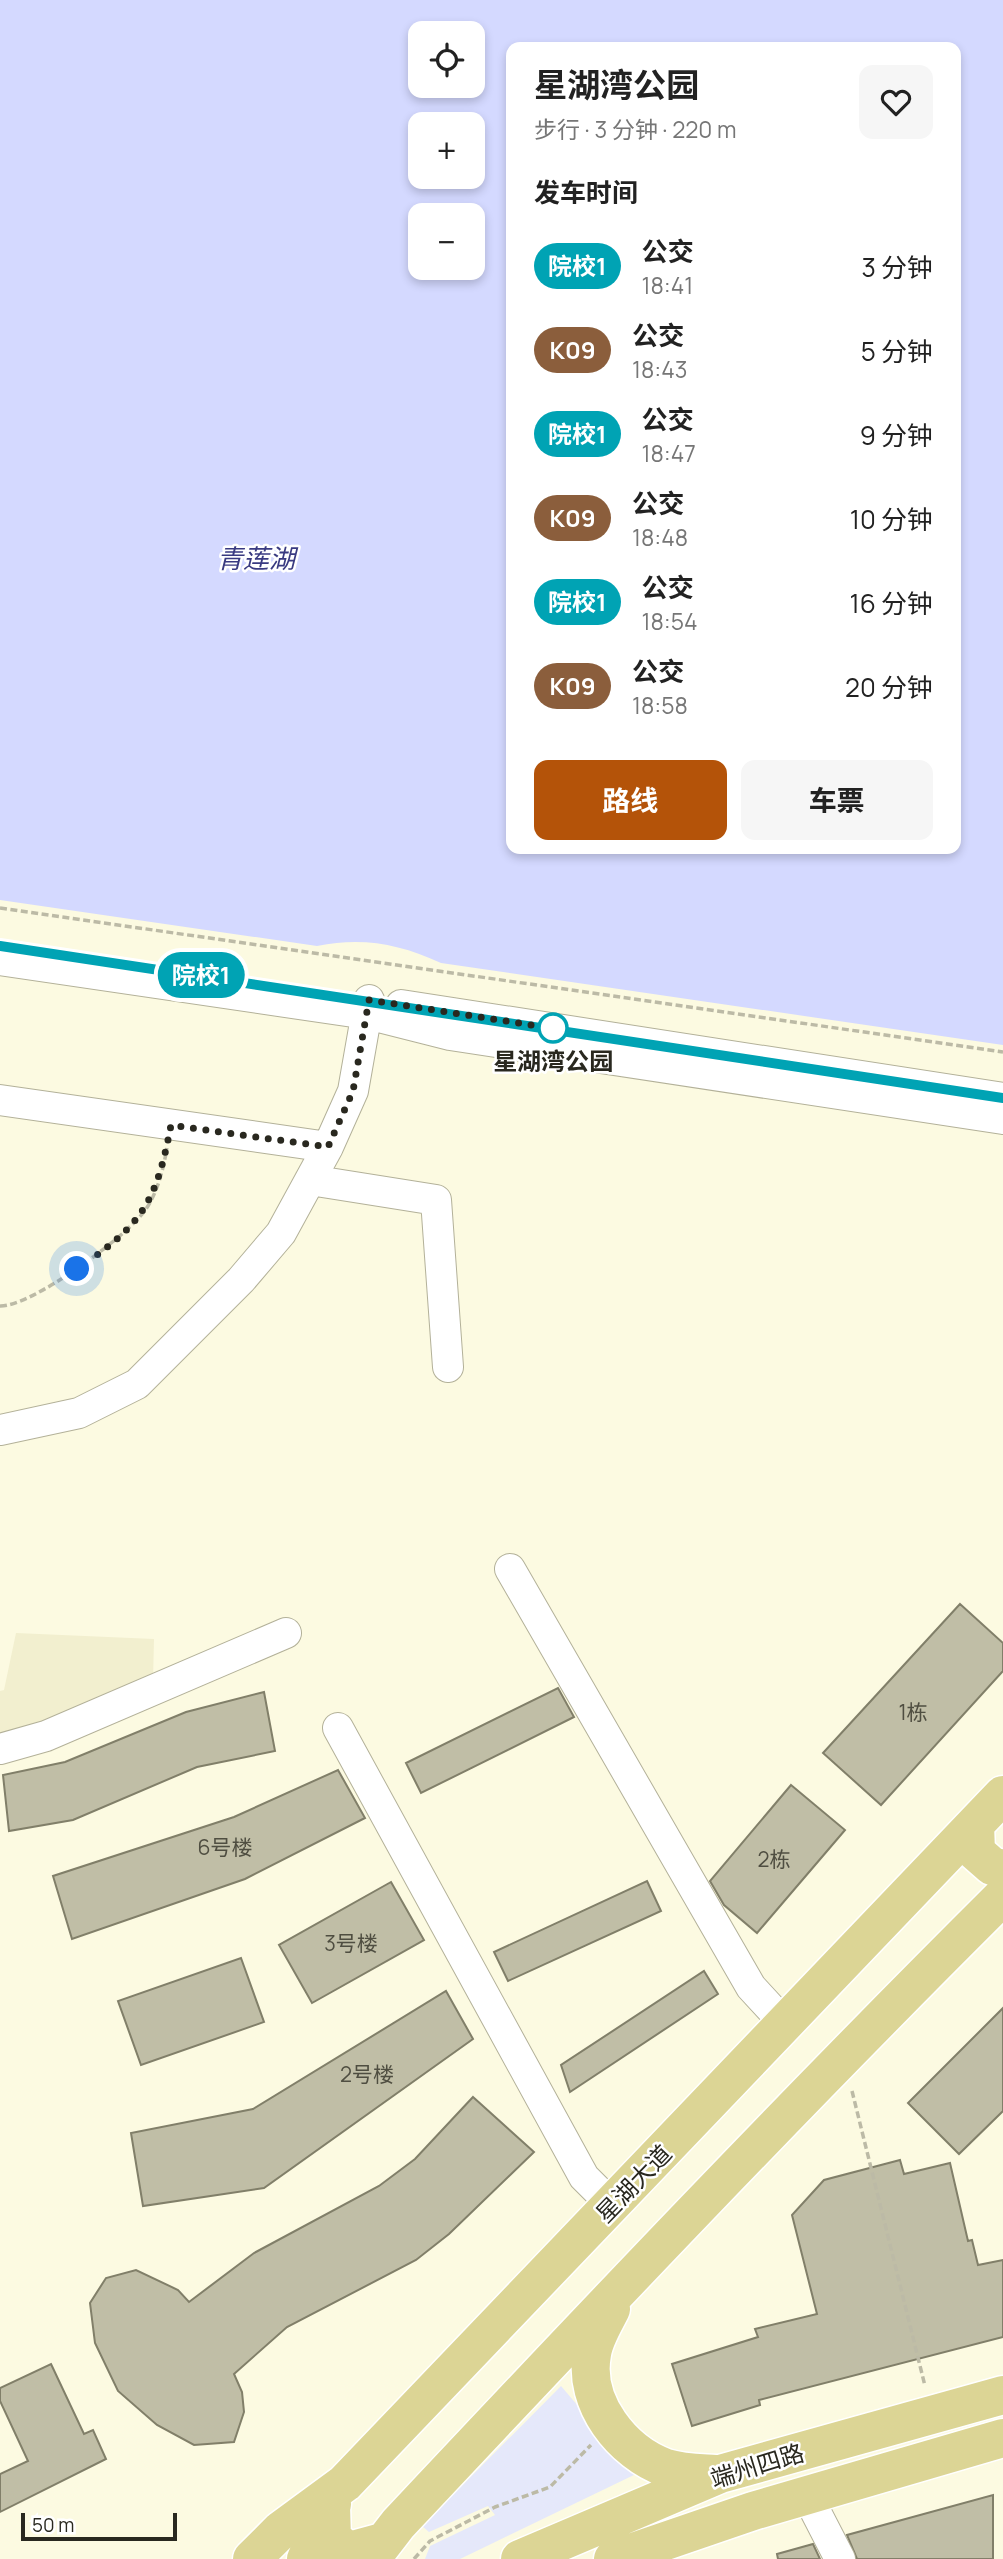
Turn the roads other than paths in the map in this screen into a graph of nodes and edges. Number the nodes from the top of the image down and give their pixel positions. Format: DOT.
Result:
graph roads {
  1 [pos="0,946"];
  2 [pos="0,960"];
  3 [pos="368,1007"];
  4 [pos="1003,1098"];
  5 [pos="0,1100"];
  6 [pos="1003,1119"];
  7 [pos="328,1147"];
  8 [pos="310,1180"];
  9 [pos="448,1367"];
  10 [pos="0,1430"];
  11 [pos="510,1569"];
  12 [pos="286,1633"];
  13 [pos="338,1728"];
  14 [pos="0,1749"];
  15 [pos="1003,1795"];
  16 [pos="975,1825"];
  17 [pos="1003,1869"];
  18 [pos="1003,1896"];
  19 [pos="785,2024"];
  20 [pos="612,2205"];
  21 [pos="626,2280"];
  22 [pos="1003,2395"];
  23 [pos="1003,2438"];
  24 [pos="720,2474"];
  25 [pos="338,2494"];
  26 [pos="807,2495"];
  27 [pos="389,2553"];
  28 [pos="523,2558"];
  29 [pos="615,2558"];
  30 [pos="252,2559"];
  31 [pos="306,2559"];
  32 [pos="840,2559"];
  1 -- 3 [label="street"];
  2 -- 3 [label="street"];
  3 -- 4 [label="street"];
  3 -- 6 [label="street"];
  3 -- 7 [label="street"];
  5 -- 7 [label="street"];
  7 -- 8 [label="street"];
  8 -- 9 [label="street"];
  8 -- 10 [label="street"];
  11 -- 19 [label="street"];
  12 -- 14 [label="street"];
  13 -- 20 [label="street"];
  15 -- 16 [label="main road, 星湖大道"];
  16 -- 17 [label="main road"];
  16 -- 19 [label="main road, 星湖大道"];
  18 -- 21 [label="main road"];
  19 -- 20 [label="main road, 星湖大道"];
  20 -- 25 [label="main road, 星湖大道"];
  21 -- 24 [label="main road"];
  21 -- 27 [label="main road"];
  22 -- 24 [label="main road, 端州四路"];
  23 -- 26 [label="main road, 端州四路"];
  24 -- 28 [label="main road, 端州四路"];
  25 -- 27 [label="main road"];
  25 -- 30 [label="main road, 星湖大道"];
  25 -- 31 [label="main road"];
  26 -- 29 [label="main road, 端州四路"];
  26 -- 32 [label="street"];
}
